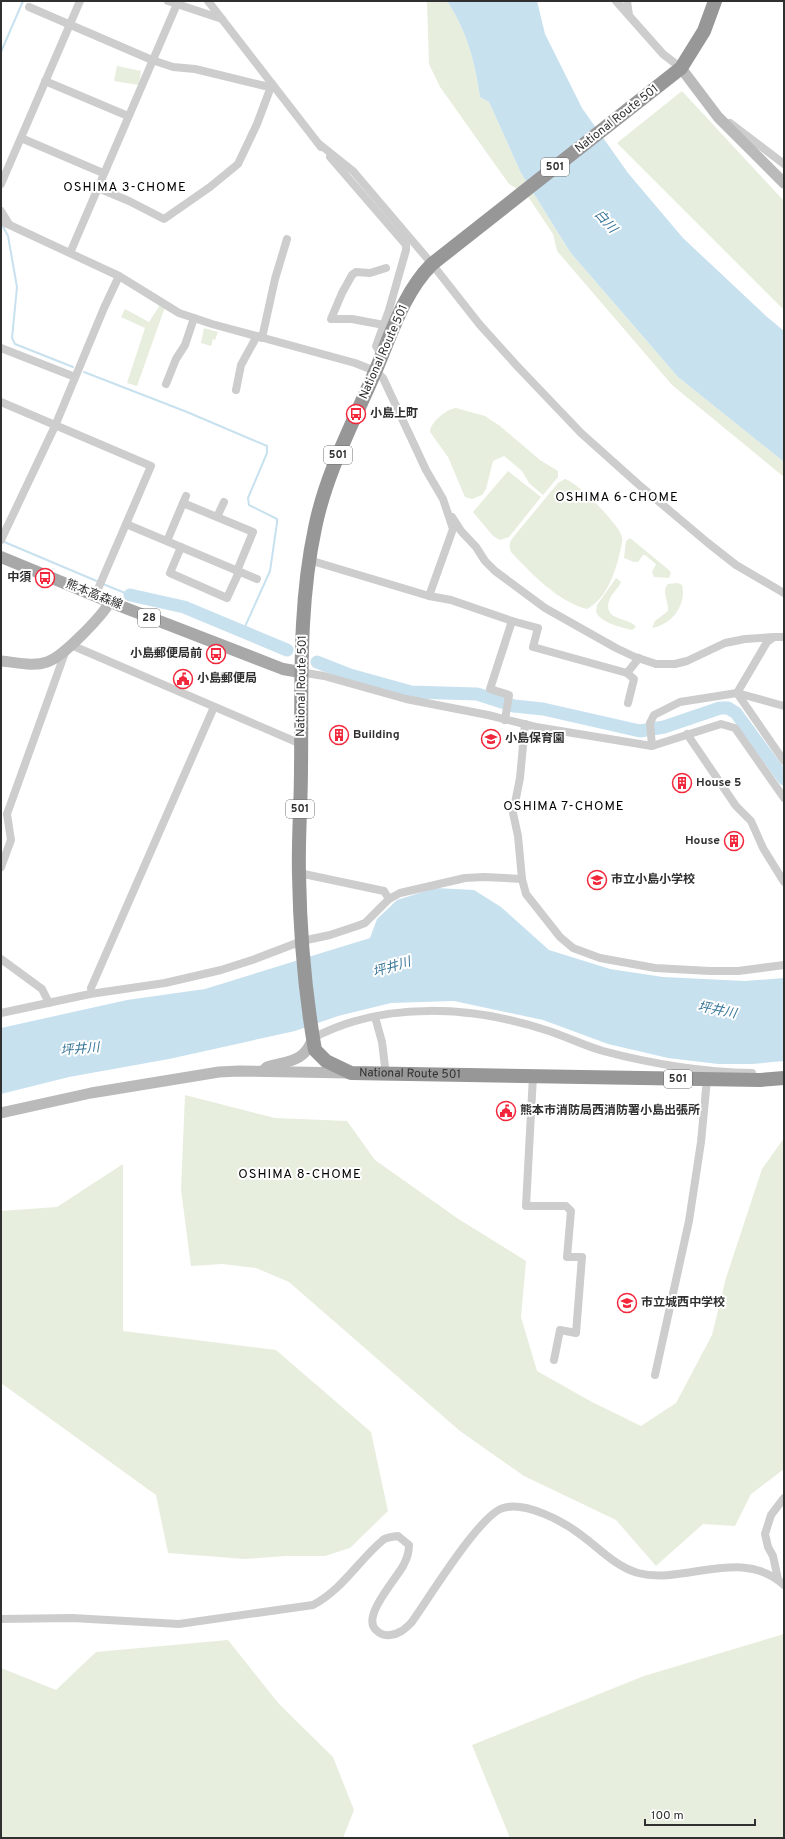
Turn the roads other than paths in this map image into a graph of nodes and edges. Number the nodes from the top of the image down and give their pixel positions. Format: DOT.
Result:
graph roads {
  1 [pos="80,1"];
  2 [pos="168,1"];
  3 [pos="208,1"];
  4 [pos="616,1"];
  5 [pos="627,1"];
  6 [pos="715,1"];
  7 [pos="177,4"];
  8 [pos="29,7"];
  9 [pos="630,16"];
  10 [pos="222,19"];
  11 [pos="70,25"];
  12 [pos="152,60"];
  13 [pos="676,72"];
  14 [pos="45,81"];
  15 [pos="272,84"];
  16 [pos="128,116"];
  17 [pos="718,117"];
  18 [pos="21,138"];
  19 [pos="318,143"];
  20 [pos="784,164"];
  21 [pos="104,173"];
  22 [pos="784,183"];
  23 [pos="1,184"];
  24 [pos="98,188"];
  25 [pos="1,211"];
  26 [pos="5,223"];
  27 [pos="287,238"];
  28 [pos="70,253"];
  29 [pos="435,261"];
  30 [pos="386,268"];
  31 [pos="119,276"];
  32 [pos="194,318"];
  33 [pos="384,325"];
  34 [pos="259,337"];
  35 [pos="1,348"];
  36 [pos="382,356"];
  37 [pos="375,371"];
  38 [pos="75,377"];
  39 [pos="166,384"];
  40 [pos="236,390"];
  41 [pos="1,402"];
  42 [pos="54,426"];
  43 [pos="224,502"];
  44 [pos="445,505"];
  45 [pos="217,517"];
  46 [pos="126,524"];
  47 [pos="1,540"];
  48 [pos="167,541"];
  49 [pos="181,547"];
  50 [pos="1,557"];
  51 [pos="309,560"];
  52 [pos="238,571"];
  53 [pos="257,579"];
  54 [pos="784,593"];
  55 [pos="95,596"];
  56 [pos="429,596"];
  57 [pos="110,602"];
  58 [pos="512,621"];
  59 [pos="774,637"];
  60 [pos="784,637"];
  61 [pos="68,647"];
  62 [pos="639,658"];
  63 [pos="1,661"];
  64 [pos="300,672"];
  65 [pos="627,673"];
  66 [pos="737,693"];
  67 [pos="628,703"];
  68 [pos="784,706"];
  69 [pos="214,707"];
  70 [pos="505,720"];
  71 [pos="525,724"];
  72 [pos="687,734"];
  73 [pos="301,744"];
  74 [pos="652,746"];
  75 [pos="784,761"];
  76 [pos="784,798"];
  77 [pos="3,856"];
  78 [pos="1,867"];
  79 [pos="299,873"];
  80 [pos="522,880"];
  81 [pos="784,882"];
  82 [pos="389,899"];
  83 [pos="302,944"];
  84 [pos="1,959"];
  85 [pos="784,965"];
  86 [pos="91,988"];
  87 [pos="49,1003"];
  88 [pos="1,1013"];
  89 [pos="375,1017"];
  90 [pos="313,1036"];
  91 [pos="262,1071"];
  92 [pos="784,1072"];
  93 [pos="351,1073"];
  94 [pos="386,1074"];
  95 [pos="534,1076"];
  96 [pos="784,1078"];
  97 [pos="706,1079"];
  98 [pos="1,1113"];
  99 [pos="554,1360"];
  100 [pos="655,1375"];
  101 [pos="784,1498"];
  102 [pos="781,1582"];
  103 [pos="1,1619"];
  1 -- 11 [label="street"];
  2 -- 7 [label="street"];
  3 -- 10 [label="street"];
  4 -- 9 [label="street"];
  5 -- 9 [label="street"];
  6 -- 13 [label="highway, National Route 501 / 501"];
  7 -- 10 [label="street"];
  7 -- 12 [label="street"];
  8 -- 11 [label="street"];
  9 -- 13 [label="street"];
  10 -- 15 [label="street"];
  11 -- 12 [label="street"];
  11 -- 14 [label="street"];
  12 -- 15 [label="street"];
  12 -- 16 [label="street"];
  13 -- 17 [label="street"];
  13 -- 29 [label="highway, National Route 501 / 501"];
  14 -- 16 [label="street"];
  14 -- 18 [label="street"];
  15 -- 19 [label="street"];
  15 -- 24 [label="street"];
  16 -- 21 [label="street"];
  17 -- 20 [label="street"];
  17 -- 22 [label="street"];
  18 -- 21 [label="street"];
  18 -- 23 [label="street"];
  19 -- 29 [label="street"];
  19 -- 33 [label="street"];
  21 -- 24 [label="street"];
  24 -- 28 [label="street"];
  25 -- 26 [label="street"];
  26 -- 28 [label="street"];
  27 -- 34 [label="street"];
  28 -- 31 [label="street"];
  29 -- 36 [label="highway, National Route 501 / 501"];
  29 -- 54 [label="street"];
  30 -- 33 [label="street"];
  31 -- 32 [label="street"];
  31 -- 38 [label="street"];
  32 -- 34 [label="street"];
  32 -- 39 [label="street"];
  33 -- 36 [label="street"];
  34 -- 37 [label="street"];
  34 -- 40 [label="street"];
  35 -- 38 [label="street"];
  36 -- 37 [label="highway, National Route 501 / 501"];
  37 -- 44 [label="street"];
  37 -- 51 [label="highway, National Route 501 / 501"];
  38 -- 42 [label="street"];
  41 -- 42 [label="street"];
  42 -- 46 [label="street"];
  42 -- 47 [label="street"];
  43 -- 45 [label="street"];
  44 -- 56 [label="street"];
  44 -- 62 [label="street"];
  45 -- 48 [label="street"];
  45 -- 52 [label="street"];
  46 -- 48 [label="street"];
  46 -- 55 [label="street"];
  48 -- 49 [label="street"];
  49 -- 52 [label="street"];
  49 -- 52 [label="street"];
  50 -- 55 [label="main road, 熊本高森線 / 28"];
  51 -- 56 [label="street"];
  51 -- 64 [label="highway, National Route 501 / 501"];
  52 -- 53 [label="street"];
  55 -- 57 [label="main road, 熊本高森線 / 28"];
  56 -- 58 [label="street"];
  57 -- 61 [label="street"];
  57 -- 64 [label="main road, 熊本高森線 / 28"];
  58 -- 65 [label="street"];
  58 -- 70 [label="street"];
  59 -- 60 [label="street"];
  59 -- 62 [label="street"];
  59 -- 66 [label="street"];
  61 -- 63 [label="street"];
  61 -- 69 [label="street"];
  61 -- 77 [label="street"];
  62 -- 65 [label="street"];
  64 -- 70 [label="street"];
  64 -- 73 [label="highway, National Route 501 / 501"];
  65 -- 67 [label="street"];
  66 -- 68 [label="street"];
  66 -- 74 [label="street"];
  66 -- 75 [label="street"];
  69 -- 73 [label="street"];
  69 -- 86 [label="street"];
  70 -- 71 [label="street"];
  71 -- 74 [label="street"];
  71 -- 80 [label="street"];
  72 -- 74 [label="street"];
  72 -- 76 [label="street"];
  72 -- 81 [label="street"];
  73 -- 79 [label="highway, National Route 501 / 501"];
  77 -- 78 [label="street"];
  79 -- 82 [label="street"];
  79 -- 83 [label="highway, National Route 501 / 501"];
  80 -- 82 [label="street"];
  80 -- 85 [label="street"];
  82 -- 83 [label="street"];
  83 -- 87 [label="street"];
  83 -- 90 [label="highway, National Route 501 / 501"];
  84 -- 87 [label="street"];
  87 -- 88 [label="street"];
  89 -- 90 [label="street"];
  89 -- 92 [label="street"];
  89 -- 94 [label="street"];
  90 -- 91 [label="street"];
  90 -- 93 [label="highway, National Route 501 / 501"];
  91 -- 93 [label="street"];
  91 -- 98 [label="street"];
  93 -- 94 [label="highway, National Route 501 / 501"];
  94 -- 95 [label="highway, National Route 501 / 501"];
  95 -- 97 [label="highway, National Route 501 / 501"];
  95 -- 99 [label="street"];
  96 -- 97 [label="highway, National Route 501 / 501"];
  97 -- 100 [label="street"];
  101 -- 102 [label="street"];
  102 -- 103 [label="street"];
}
